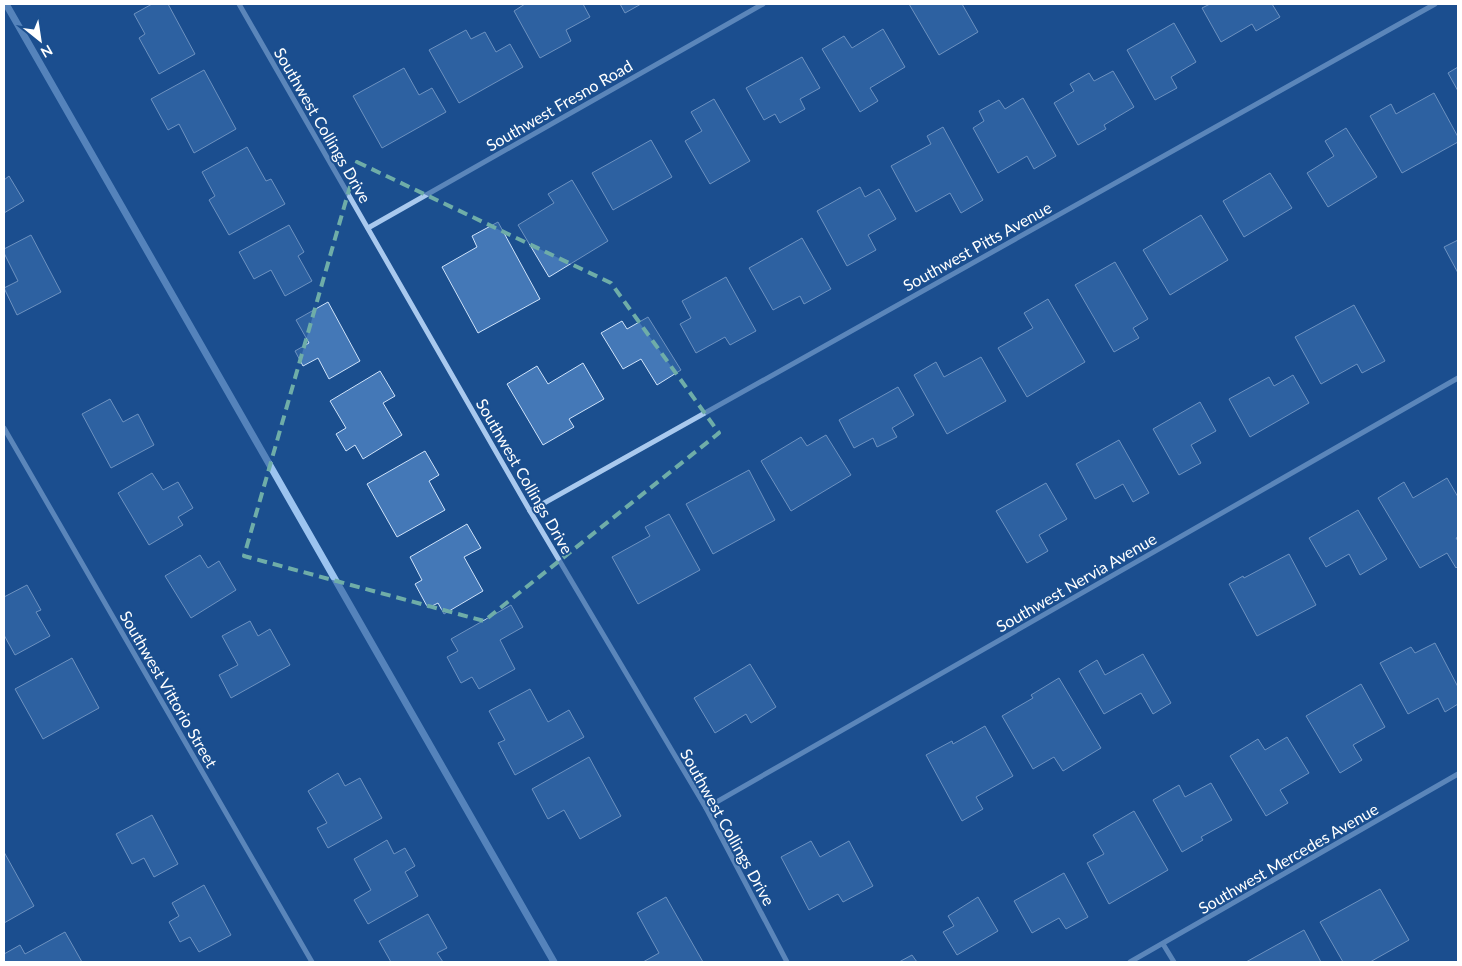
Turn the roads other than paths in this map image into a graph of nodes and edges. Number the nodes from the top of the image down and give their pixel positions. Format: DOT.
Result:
graph roads {
  1 [pos="239,4"];
  2 [pos="763,4"];
  3 [pos="1435,4"];
  4 [pos="368,228"];
  5 [pos="1458,378"];
  6 [pos="4,428"];
  7 [pos="530,511"];
  8 [pos="1458,774"];
  9 [pos="706,808"];
  10 [pos="1163,944"];
  11 [pos="312,962"];
  12 [pos="788,962"];
  13 [pos="1130,962"];
  14 [pos="1174,962"];
  1 -- 4 [label="street, Southwest Collings Drive"];
  2 -- 4 [label="street, Southwest Fresno Road"];
  3 -- 7 [label="street, Southwest Pitts Avenue"];
  4 -- 7 [label="street, Southwest Collings Drive"];
  5 -- 9 [label="street, Southwest Nervia Avenue"];
  6 -- 11 [label="street, Southwest Vittorio Street"];
  7 -- 9 [label="street, Southwest Collings Drive"];
  8 -- 10 [label="street, Southwest Mercedes Avenue"];
  9 -- 12 [label="street, Southwest Collings Drive"];
  10 -- 13 [label="street, Southwest Mercedes Avenue"];
  10 -- 14 [label="street"];
}
